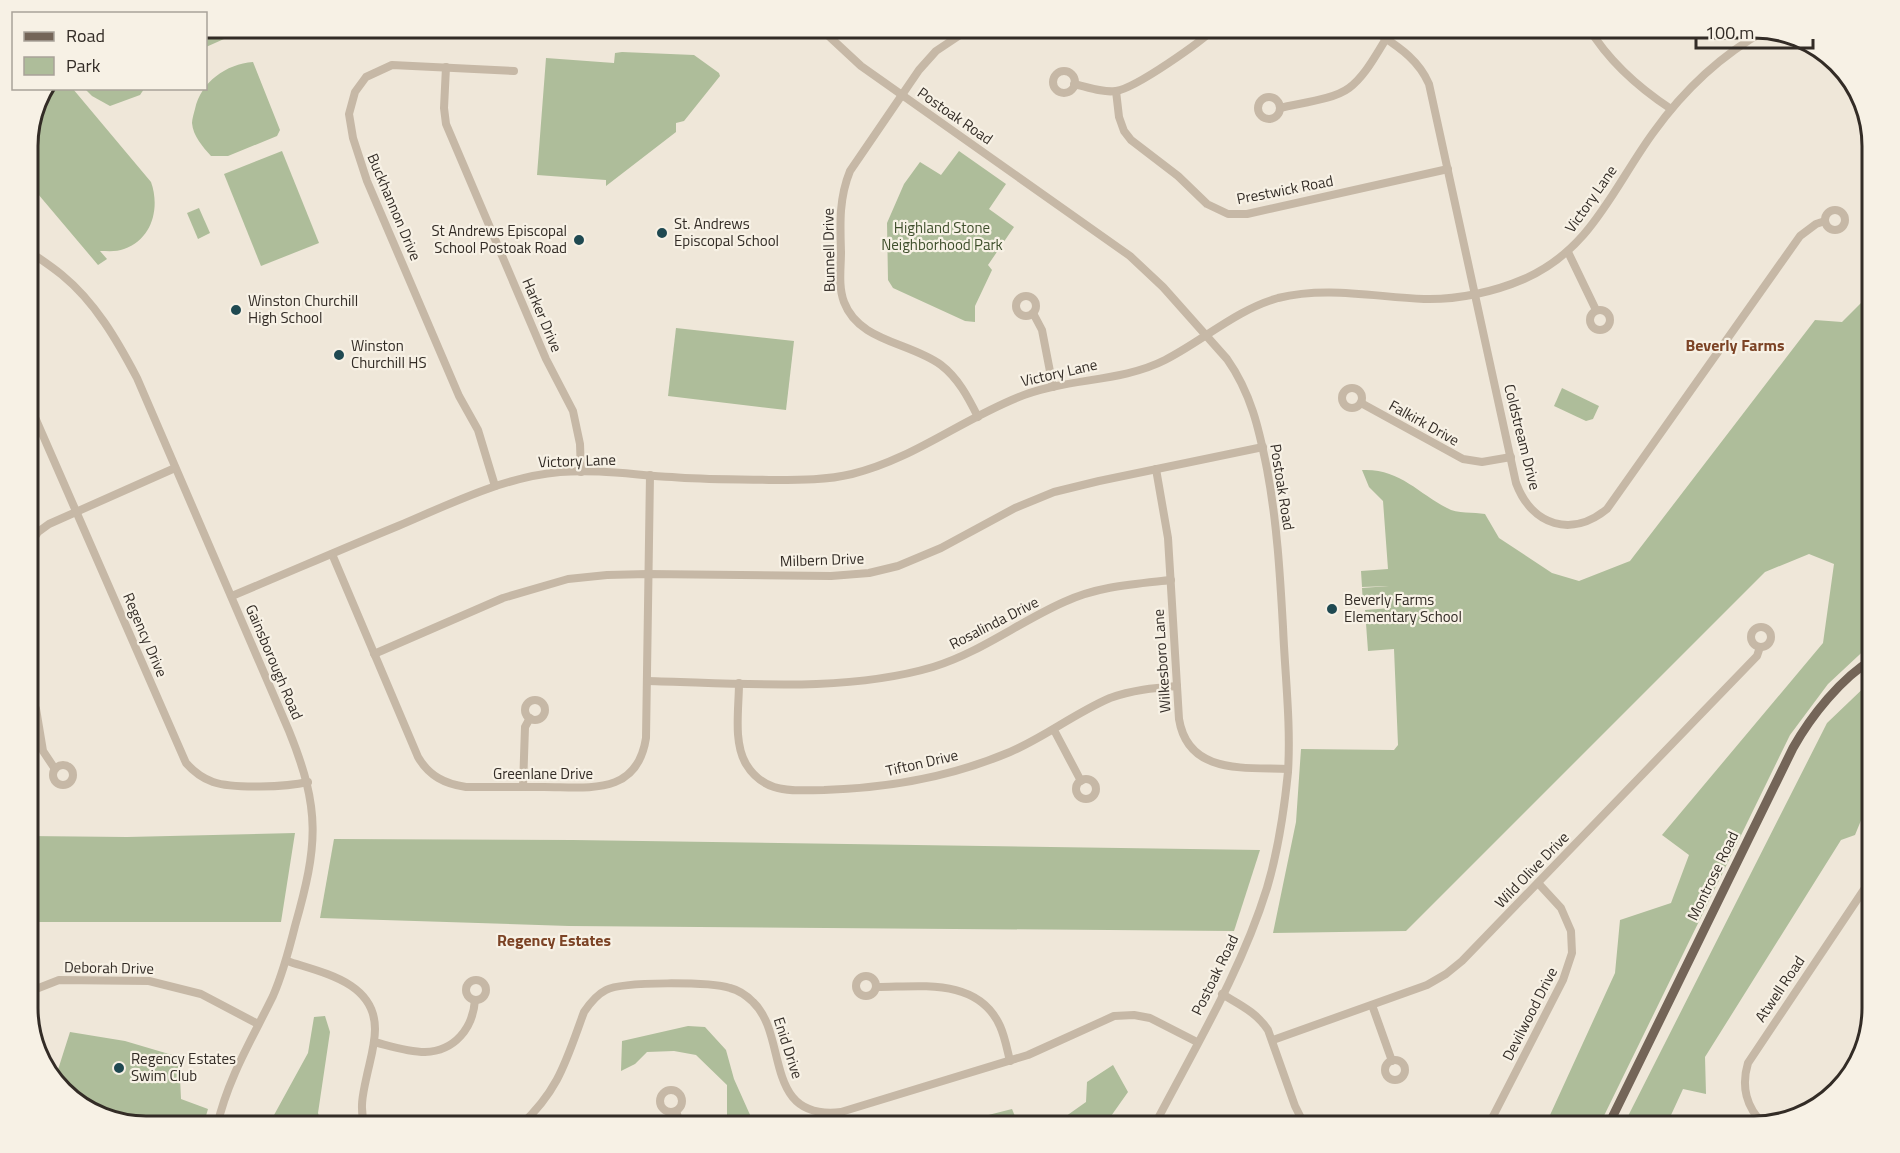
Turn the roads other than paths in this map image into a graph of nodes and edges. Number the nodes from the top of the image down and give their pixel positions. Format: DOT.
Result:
graph roads {
  1 [pos="831,38"];
  2 [pos="951,38"];
  3 [pos="1201,38"];
  4 [pos="1596,38"];
  5 [pos="1753,38"];
  6 [pos="1386,39"];
  7 [pos="446,67"];
  8 [pos="514,71"];
  9 [pos="1074,84"];
  10 [pos="1116,91"];
  11 [pos="902,95"];
  12 [pos="1280,108"];
  13 [pos="1671,109"];
  14 [pos="1448,169"];
  15 [pos="1825,221"];
  16 [pos="1568,252"];
  17 [pos="38,258"];
  18 [pos="1475,293"];
  19 [pos="1596,310"];
  20 [pos="1034,313"];
  21 [pos="1207,335"];
  22 [pos="1053,387"];
  23 [pos="1361,403"];
  24 [pos="978,417"];
  25 [pos="38,424"];
  26 [pos="1263,447"];
  27 [pos="1510,457"];
  28 [pos="175,468"];
  29 [pos="1156,469"];
  30 [pos="581,472"];
  31 [pos="650,476"];
  32 [pos="495,486"];
  33 [pos="77,511"];
  34 [pos="38,534"];
  35 [pos="332,554"];
  36 [pos="648,574"];
  37 [pos="1171,580"];
  38 [pos="232,596"];
  39 [pos="1760,647"];
  40 [pos="374,654"];
  41 [pos="1862,668"];
  42 [pos="647,681"];
  43 [pos="739,683"];
  44 [pos="1177,686"];
  45 [pos="530,718"];
  46 [pos="38,721"];
  47 [pos="1054,730"];
  48 [pos="55,769"];
  49 [pos="1288,769"];
  50 [pos="1081,780"];
  51 [pos="308,782"];
  52 [pos="523,787"];
  53 [pos="1538,884"];
  54 [pos="1862,892"];
  55 [pos="287,961"];
  56 [pos="877,987"];
  57 [pos="38,988"];
  58 [pos="1222,994"];
  59 [pos="475,1000"];
  60 [pos="1372,1005"];
  61 [pos="258,1024"];
  62 [pos="1273,1040"];
  63 [pos="374,1042"];
  64 [pos="1197,1042"];
  65 [pos="1010,1061"];
  66 [pos="1392,1061"];
  67 [pos="676,1111"];
  68 [pos="221,1116"];
  69 [pos="362,1116"];
  70 [pos="530,1116"];
  71 [pos="678,1116"];
  72 [pos="1159,1116"];
  73 [pos="1300,1116"];
  74 [pos="1493,1116"];
  75 [pos="1613,1116"];
  76 [pos="1756,1116"];
  1 -- 11 [label="street, Postoak Road"];
  2 -- 11 [label="street, Bunnell Drive"];
  3 -- 10 [label="street"];
  4 -- 13 [label="street"];
  5 -- 13 [label="street, Victory Lane"];
  6 -- 12 [label="street"];
  6 -- 14 [label="street, Coldstream Drive"];
  7 -- 8 [label="street, Buckhannon Drive"];
  7 -- 30 [label="street, Harker Drive"];
  7 -- 32 [label="street, Buckhannon Drive"];
  9 -- 10 [label="street"];
  10 -- 14 [label="street, Prestwick Road"];
  11 -- 21 [label="street, Postoak Road"];
  11 -- 24 [label="street, Bunnell Drive"];
  13 -- 16 [label="street, Victory Lane"];
  14 -- 18 [label="street, Coldstream Drive"];
  15 -- 27 [label="street, Coldstream Drive"];
  16 -- 18 [label="street, Victory Lane"];
  16 -- 19 [label="street"];
  17 -- 28 [label="street, Gainsborough Road"];
  18 -- 21 [label="street, Victory Lane"];
  18 -- 27 [label="street, Coldstream Drive"];
  20 -- 22 [label="street"];
  21 -- 22 [label="street, Victory Lane"];
  21 -- 26 [label="street, Postoak Road"];
  22 -- 24 [label="street, Victory Lane"];
  23 -- 27 [label="street, Falkirk Drive"];
  24 -- 31 [label="street, Victory Lane"];
  25 -- 33 [label="street, Regency Drive"];
  26 -- 29 [label="street, Milbern Drive"];
  26 -- 49 [label="street, Postoak Road"];
  28 -- 33 [label="street"];
  28 -- 38 [label="street, Gainsborough Road"];
  29 -- 36 [label="street, Milbern Drive"];
  29 -- 37 [label="street, Wilkesboro Lane"];
  30 -- 31 [label="street, Victory Lane"];
  30 -- 32 [label="street, Victory Lane"];
  31 -- 36 [label="street, Greenlane Drive"];
  32 -- 35 [label="street, Victory Lane"];
  33 -- 34 [label="street"];
  33 -- 51 [label="street, Regency Drive"];
  35 -- 38 [label="street, Victory Lane"];
  35 -- 40 [label="street, Greenlane Drive"];
  36 -- 40 [label="street, Milbern Drive"];
  36 -- 42 [label="street, Greenlane Drive"];
  37 -- 43 [label="street, Rosalinda Drive"];
  37 -- 44 [label="street, Wilkesboro Lane"];
  38 -- 51 [label="street, Gainsborough Road"];
  39 -- 53 [label="street, Wild Olive Drive"];
  40 -- 52 [label="street, Greenlane Drive"];
  41 -- 75 [label="main road, Montrose Road"];
  42 -- 43 [label="street, Rosalinda Drive"];
  42 -- 52 [label="street, Greenlane Drive"];
  43 -- 47 [label="street, Tifton Drive"];
  44 -- 47 [label="street, Tifton Drive"];
  44 -- 49 [label="street, Wilkesboro Lane"];
  45 -- 52 [label="street"];
  46 -- 48 [label="street"];
  47 -- 50 [label="street"];
  49 -- 58 [label="street, Postoak Road"];
  51 -- 55 [label="street, Gainsborough Road"];
  53 -- 60 [label="street, Wild Olive Drive"];
  53 -- 74 [label="street, Devilwood Drive"];
  54 -- 76 [label="street, Atwell Road"];
  55 -- 61 [label="street, Gainsborough Road"];
  55 -- 63 [label="street"];
  56 -- 65 [label="street"];
  57 -- 61 [label="street, Deborah Drive"];
  58 -- 62 [label="street"];
  58 -- 64 [label="street, Postoak Road"];
  59 -- 63 [label="street"];
  60 -- 62 [label="street, Wild Olive Drive"];
  60 -- 66 [label="street"];
  61 -- 68 [label="street, Gainsborough Road"];
  62 -- 73 [label="street"];
  63 -- 69 [label="street"];
  64 -- 65 [label="street, Enid Drive"];
  64 -- 72 [label="street, Postoak Road"];
  65 -- 70 [label="street, Enid Drive"];
  67 -- 71 [label="street"];
}
